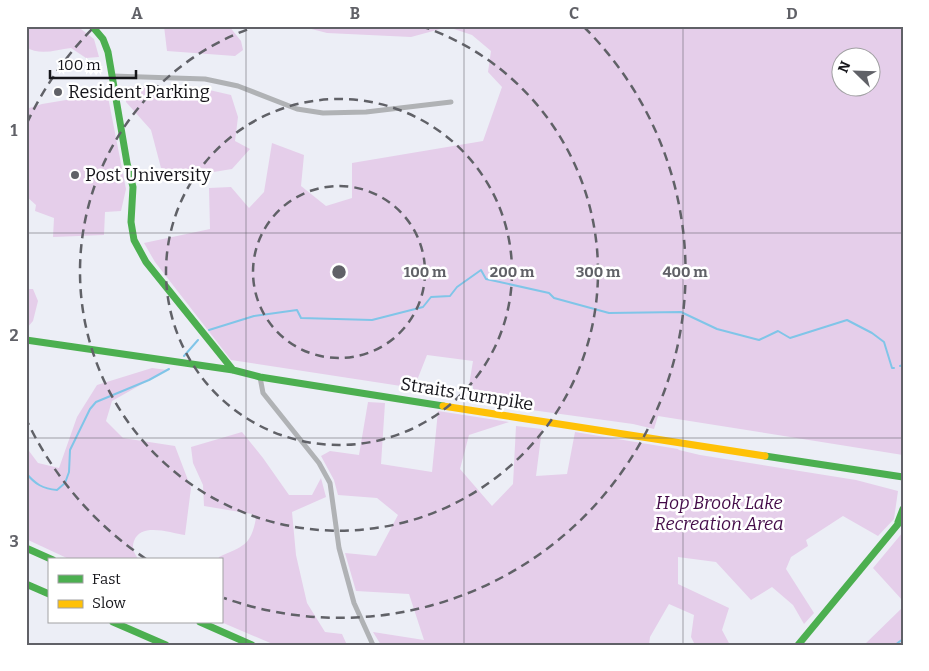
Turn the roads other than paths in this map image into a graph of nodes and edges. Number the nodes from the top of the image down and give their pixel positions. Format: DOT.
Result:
graph roads {
  1 [pos="92,26"];
  2 [pos="112,76"];
  3 [pos="451,102"];
  4 [pos="26,340"];
  5 [pos="233,370"];
  6 [pos="260,377"];
  7 [pos="903,477"];
  8 [pos="903,509"];
  9 [pos="903,518"];
  10 [pos="896,527"];
  11 [pos="26,548"];
  12 [pos="48,558"];
  13 [pos="26,584"];
  14 [pos="48,594"];
  15 [pos="118,624"];
  16 [pos="205,624"];
  17 [pos="166,645"];
  18 [pos="252,645"];
  19 [pos="373,645"];
  20 [pos="798,645"];
  1 -- 2 [label="main road"];
  2 -- 3 [label="street"];
  2 -- 5 [label="main road"];
  4 -- 5 [label="main road, Straits Turnpike"];
  5 -- 6 [label="main road, Straits Turnpike"];
  6 -- 7 [label="main road, Straits Turnpike"];
  6 -- 19 [label="street"];
  8 -- 10 [label="main road"];
  9 -- 10 [label="main road"];
  10 -- 20 [label="main road"];
  11 -- 12 [label="main road"];
  13 -- 14 [label="main road"];
  15 -- 17 [label="main road"];
  16 -- 18 [label="main road"];
}
